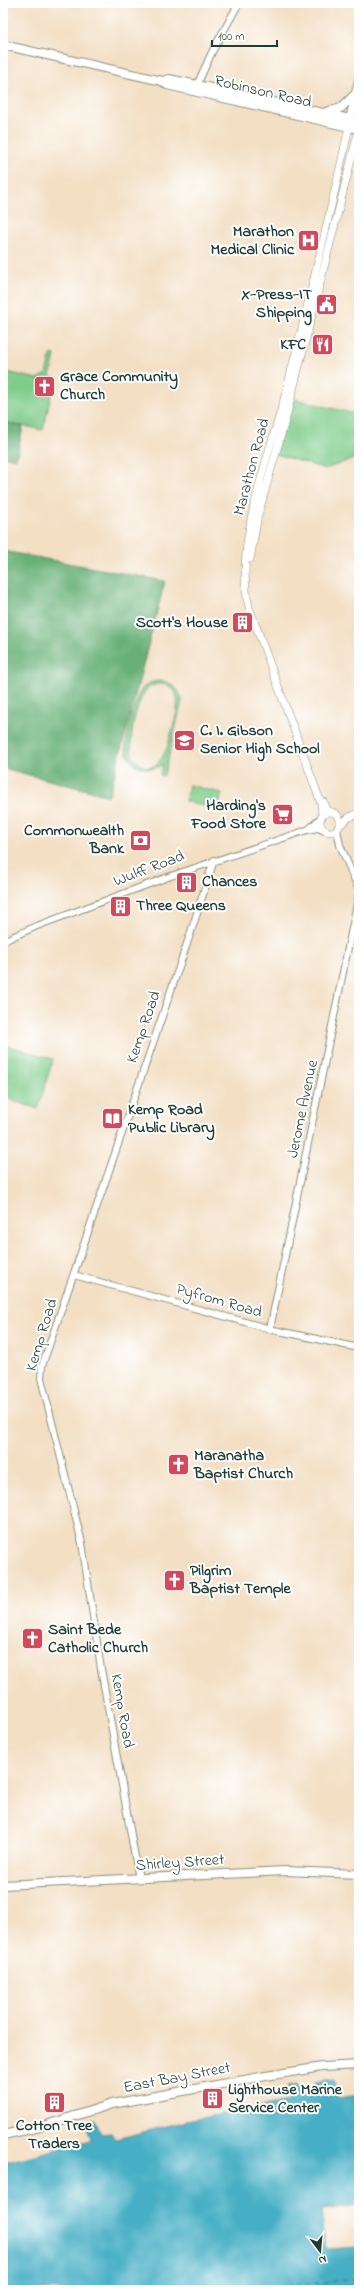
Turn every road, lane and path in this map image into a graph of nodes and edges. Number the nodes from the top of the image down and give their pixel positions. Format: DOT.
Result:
graph roads {
  1 [pos="239,3"];
  2 [pos="3,45"];
  3 [pos="359,80"];
  4 [pos="196,88"];
  5 [pos="355,94"];
  6 [pos="316,112"];
  7 [pos="359,121"];
  8 [pos="350,123"];
  9 [pos="359,128"];
  10 [pos="333,813"];
  11 [pos="357,814"];
  12 [pos="322,816"];
  13 [pos="333,829"];
  14 [pos="307,830"];
  15 [pos="214,860"];
  16 [pos="359,890"];
  17 [pos="359,894"];
  18 [pos="3,941"];
  19 [pos="74,1275"];
  20 [pos="270,1329"];
  21 [pos="359,1348"];
  22 [pos="359,1874"];
  23 [pos="139,1880"];
  24 [pos="3,1885"];
  25 [pos="359,2065"];
  26 [pos="3,2135"];
  1 -- 4 [label="street"];
  2 -- 4 [label="highway, Robinson Road"];
  3 -- 5 [label="highway"];
  4 -- 6 [label="highway, Robinson Road"];
  4 -- 8 [label="highway, Robinson Road"];
  5 -- 6 [label="highway"];
  5 -- 8 [label="highway"];
  6 -- 8 [label="highway, Robinson Road"];
  7 -- 8 [label="highway, Robinson Road"];
  8 -- 9 [label="highway, Robinson Road"];
  8 -- 12 [label="main road, Marathon Road"];
  9 -- 10 [label="main road, Marathon Road"];
  10 -- 11 [label="main road"];
  10 -- 12 [label="main road"];
  10 -- 13 [label="main road, Marathon Road"];
  11 -- 13 [label="main road"];
  12 -- 13 [label="main road, Marathon Road"];
  12 -- 14 [label="street, Wulff Road"];
  13 -- 14 [label="street, Wulff Road"];
  13 -- 16 [label="street"];
  14 -- 15 [label="street, Wulff Road"];
  15 -- 18 [label="street, Wulff Road"];
  15 -- 19 [label="street, Kemp Road"];
  17 -- 20 [label="street, Jerome Avenue"];
  19 -- 20 [label="street, Pyfrom Road"];
  19 -- 23 [label="street, Kemp Road"];
  20 -- 21 [label="street, Pyfrom Road"];
  22 -- 23 [label="highway, Shirley Street"];
  23 -- 24 [label="highway, Shirley Street"];
  25 -- 26 [label="highway, East Bay Street"];
}
